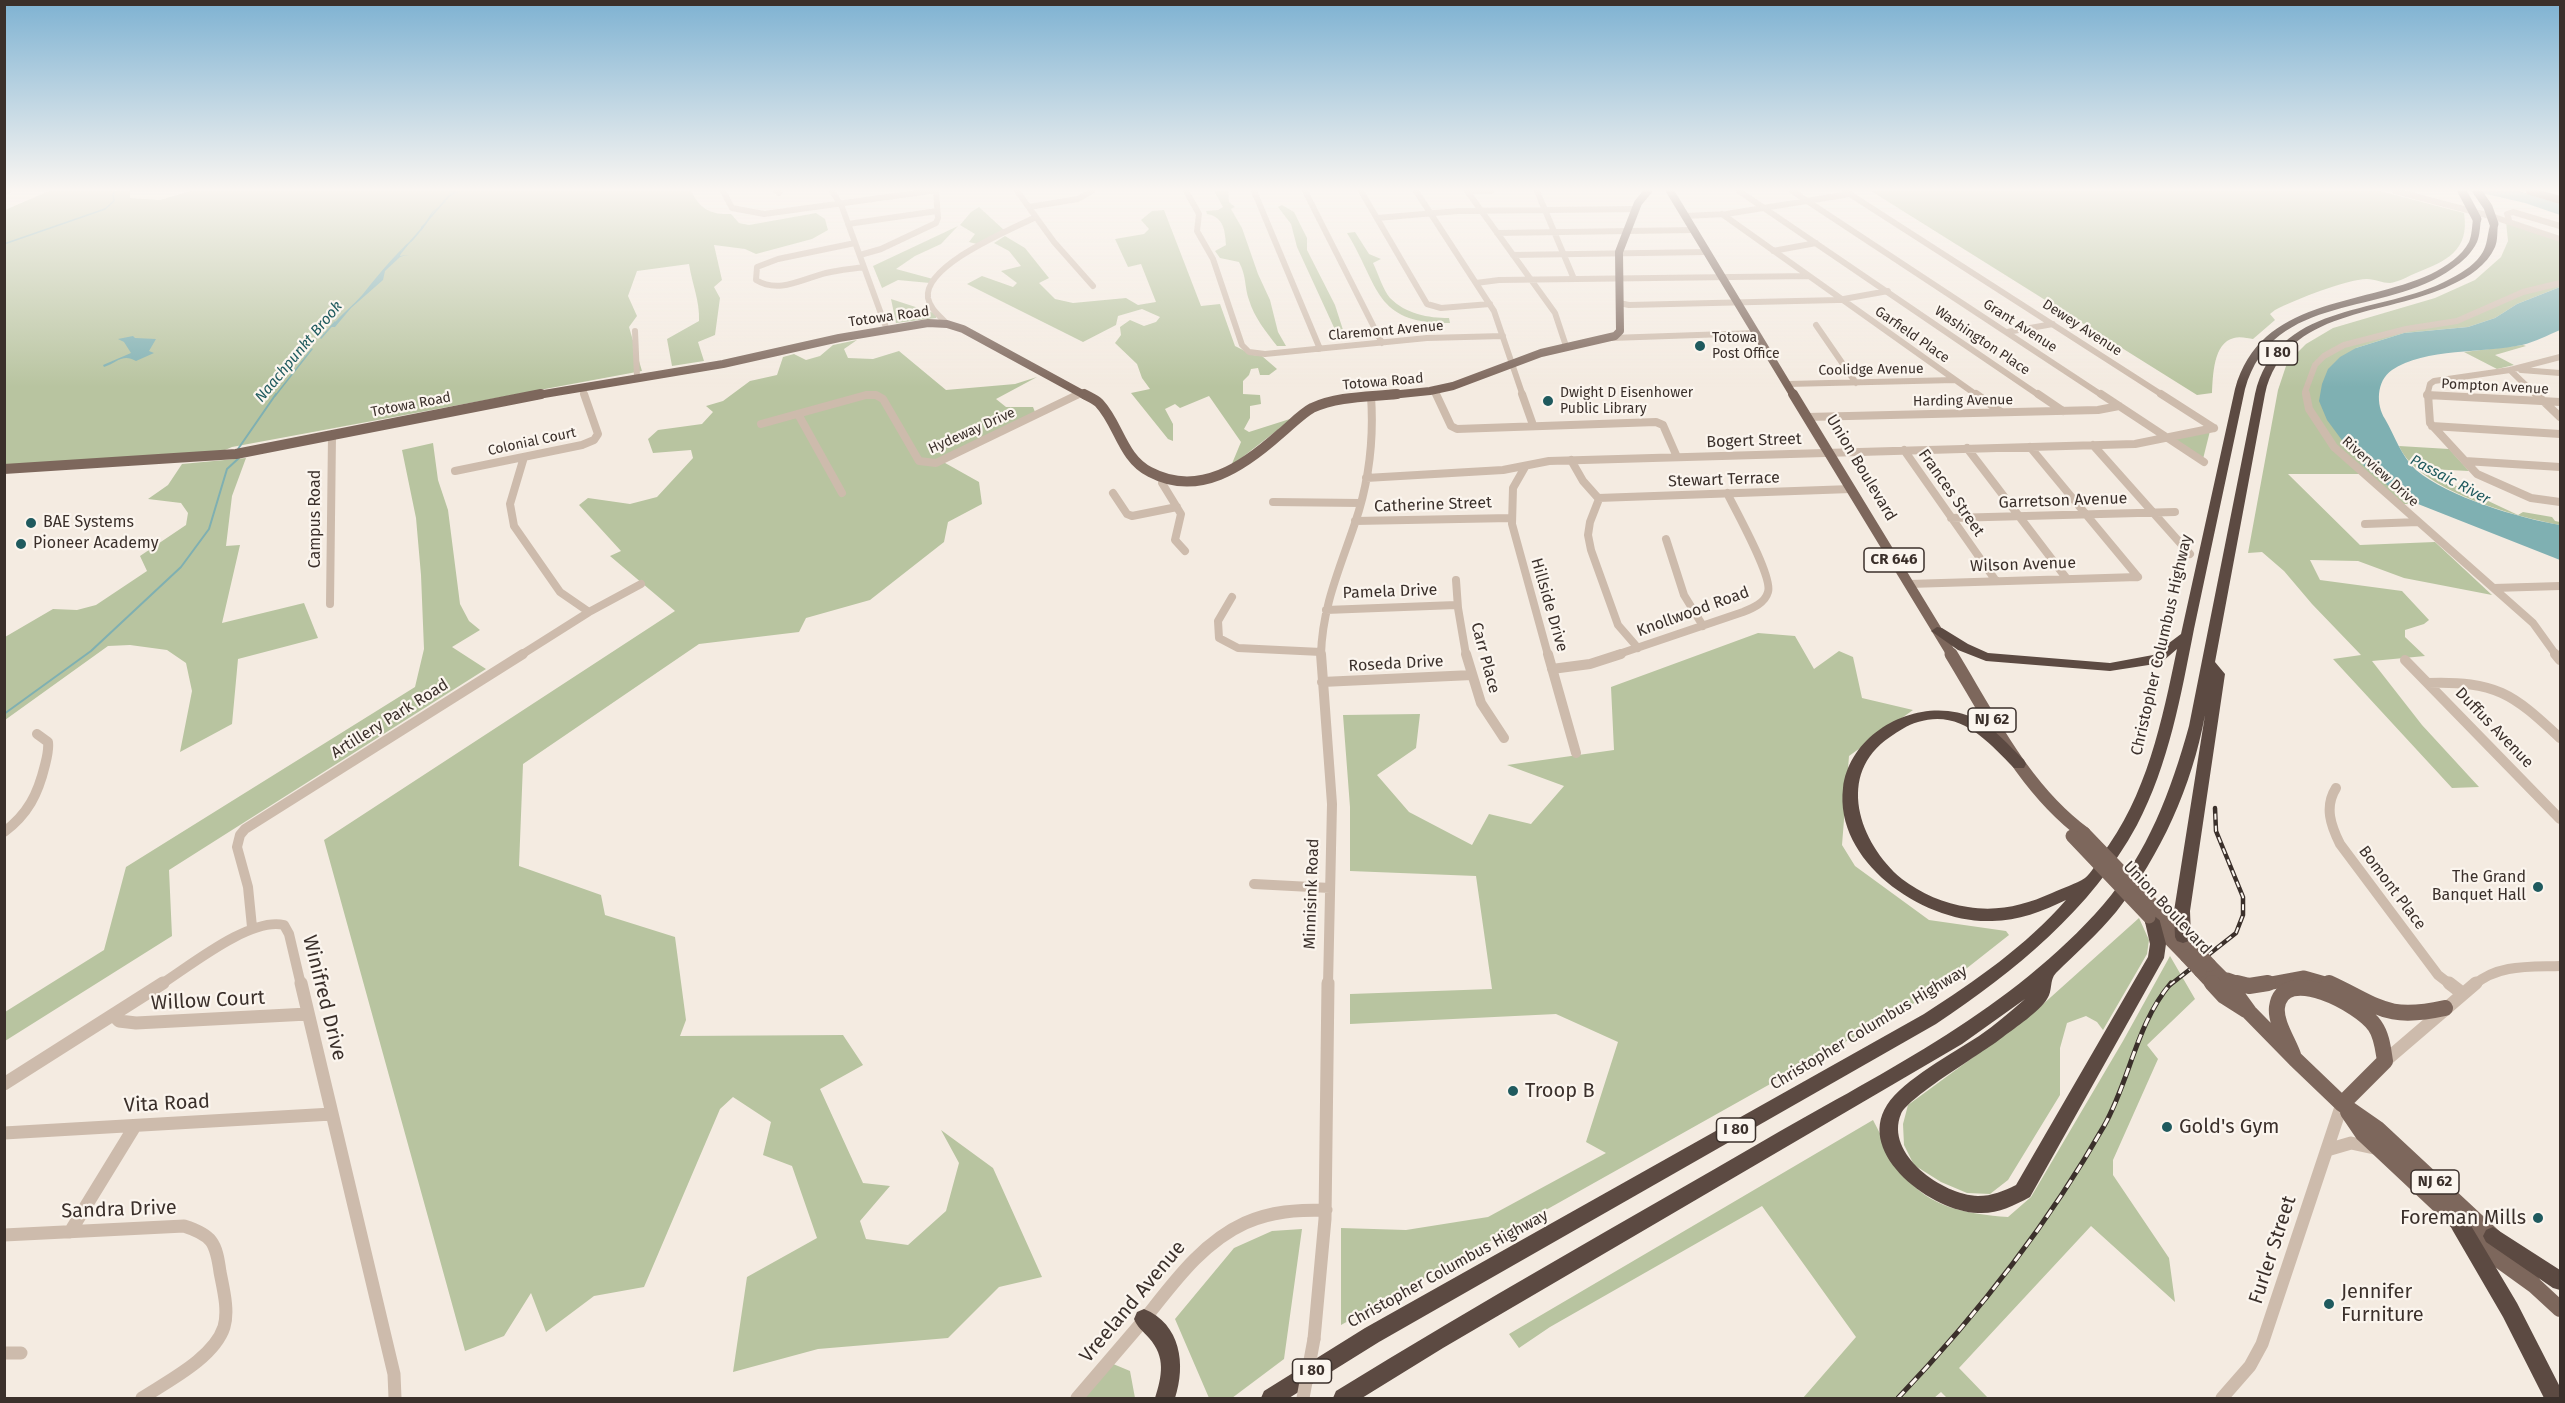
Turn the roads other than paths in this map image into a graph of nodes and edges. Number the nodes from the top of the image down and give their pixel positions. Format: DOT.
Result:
graph roads {
  1 [pos="792,256"];
  2 [pos="860,256"];
  3 [pos="961,256"];
  4 [pos="1067,256"];
  5 [pos="1211,256"];
  6 [pos="1281,256"];
  7 [pos="1338,256"];
  8 [pos="1399,256"];
  9 [pos="1459,256"];
  10 [pos="1514,256"];
  11 [pos="1565,256"];
  12 [pos="1619,256"];
  13 [pos="1710,256"];
  14 [pos="1781,256"];
  15 [pos="1836,256"];
  16 [pos="1892,256"];
  17 [pos="1947,256"];
  18 [pos="2462,256"];
  19 [pos="2485,256"];
  20 [pos="864,267"];
  21 [pos="1809,276"];
  22 [pos="1722,277"];
  23 [pos="1618,278"];
  24 [pos="1530,279"];
  25 [pos="1574,279"];
  26 [pos="1476,282"];
  27 [pos="2560,283"];
  28 [pos="1093,286"];
  29 [pos="1888,291"];
  30 [pos="1842,299"];
  31 [pos="1619,303"];
  32 [pos="1737,303"];
  33 [pos="1490,304"];
  34 [pos="947,324"];
  35 [pos="2053,324"];
  36 [pos="1816,325"];
  37 [pos="887,330"];
  38 [pos="635,331"];
  39 [pos="2007,332"];
  40 [pos="1755,333"];
  41 [pos="1503,336"];
  42 [pos="1611,338"];
  43 [pos="1382,343"];
  44 [pos="1566,346"];
  45 [pos="1320,349"];
  46 [pos="2560,357"];
  47 [pos="1512,363"];
  48 [pos="2510,370"];
  49 [pos="2560,373"];
  50 [pos="638,377"];
  51 [pos="1955,380"];
  52 [pos="1856,382"];
  53 [pos="1787,384"];
  54 [pos="582,387"];
  55 [pos="1434,390"];
  56 [pos="1084,392"];
  57 [pos="2427,395"];
  58 [pos="1371,396"];
  59 [pos="2543,401"];
  60 [pos="2560,402"];
  61 [pos="2119,406"];
  62 [pos="2063,411"];
  63 [pos="2001,412"];
  64 [pos="798,414"];
  65 [pos="1807,417"];
  66 [pos="2560,417"];
  67 [pos="761,424"];
  68 [pos="1533,426"];
  69 [pos="2432,426"];
  70 [pos="2214,428"];
  71 [pos="2560,434"];
  72 [pos="332,435"];
  73 [pos="2169,438"];
  74 [pos="2093,445"];
  75 [pos="2030,447"];
  76 [pos="1967,448"];
  77 [pos="1904,450"];
  78 [pos="1828,452"];
  79 [pos="524,457"];
  80 [pos="1677,457"];
  81 [pos="1571,460"];
  82 [pos="2465,461"];
  83 [pos="2204,462"];
  84 [pos="1525,467"];
  85 [pos="2560,467"];
  86 [pos="4,469"];
  87 [pos="455,471"];
  88 [pos="1163,478"];
  89 [pos="1366,478"];
  90 [pos="1851,489"];
  91 [pos="842,493"];
  92 [pos="1113,493"];
  93 [pos="1727,493"];
  94 [pos="1598,498"];
  95 [pos="1273,502"];
  96 [pos="2560,502"];
  97 [pos="1360,503"];
  98 [pos="1177,507"];
  99 [pos="2153,512"];
  100 [pos="2175,512"];
  101 [pos="2086,514"];
  102 [pos="2019,516"];
  103 [pos="1511,518"];
  104 [pos="1951,518"];
  105 [pos="1355,521"];
  106 [pos="2418,522"];
  107 [pos="2365,524"];
  108 [pos="1666,539"];
  109 [pos="1185,551"];
  110 [pos="2190,554"];
  111 [pos="2067,579"];
  112 [pos="1456,580"];
  113 [pos="1996,581"];
  114 [pos="641,584"];
  115 [pos="1909,584"];
  116 [pos="2560,586"];
  117 [pos="2494,588"];
  118 [pos="1232,597"];
  119 [pos="330,604"];
  120 [pos="1456,605"];
  121 [pos="1326,610"];
  122 [pos="589,612"];
  123 [pos="1703,626"];
  124 [pos="1937,631"];
  125 [pos="2187,635"];
  126 [pos="1638,648"];
  127 [pos="1321,652"];
  128 [pos="2405,660"];
  129 [pos="2560,660"];
  130 [pos="2208,662"];
  131 [pos="1552,669"];
  132 [pos="1472,675"];
  133 [pos="1322,682"];
  134 [pos="2428,683"];
  135 [pos="37,734"];
  136 [pos="1504,738"];
  137 [pos="2560,738"];
  138 [pos="1576,753"];
  139 [pos="2019,764"];
  140 [pos="2336,788"];
  141 [pos="2560,819"];
  142 [pos="4,832"];
  143 [pos="2091,881"];
  144 [pos="1254,884"];
  145 [pos="1330,888"];
  146 [pos="2155,918"];
  147 [pos="252,927"];
  148 [pos="2183,937"];
  149 [pos="2191,953"];
  150 [pos="2560,966"];
  151 [pos="2210,970"];
  152 [pos="2045,975"];
  153 [pos="2462,993"];
  154 [pos="2445,1008"];
  155 [pos="308,1014"];
  156 [pos="113,1015"];
  157 [pos="2295,1059"];
  158 [pos="2385,1061"];
  159 [pos="4,1084"];
  160 [pos="2342,1104"];
  161 [pos="332,1114"];
  162 [pos="135,1126"];
  163 [pos="4,1133"];
  164 [pos="2327,1150"];
  165 [pos="2383,1153"];
  166 [pos="1326,1210"];
  167 [pos="2460,1225"];
  168 [pos="70,1232"];
  169 [pos="4,1235"];
  170 [pos="2493,1236"];
  171 [pos="2560,1281"];
  172 [pos="2535,1286"];
  173 [pos="2560,1309"];
  174 [pos="1144,1319"];
  175 [pos="4,1353"];
  176 [pos="21,1353"];
  177 [pos="142,1398"];
  178 [pos="395,1398"];
  179 [pos="1077,1398"];
  180 [pos="1166,1398"];
  181 [pos="1271,1398"];
  182 [pos="1303,1398"];
  183 [pos="1343,1398"];
  184 [pos="2222,1398"];
  185 [pos="2555,1398"];
  1 -- 20 [label="street"];
  2 -- 20 [label="street"];
  3 -- 34 [label="street"];
  4 -- 28 [label="street"];
  5 -- 45 [label="street, Claremont Avenue"];
  6 -- 45 [label="street"];
  7 -- 43 [label="street"];
  8 -- 33 [label="street"];
  9 -- 26 [label="street"];
  10 -- 24 [label="street"];
  11 -- 25 [label="street"];
  12 -- 23 [label="main road"];
  13 -- 22 [label="main road, Union Boulevard / CR 646"];
  14 -- 21 [label="street, Garfield Place"];
  15 -- 29 [label="street, Washington Place"];
  16 -- 39 [label="street, Grant Avenue"];
  17 -- 35 [label="street, Dewey Avenue"];
  18 -- 125 [label="highway, Christopher Columbus Highway / I 80, bridge"];
  19 -- 130 [label="highway, I 80, bridge"];
  20 -- 37 [label="street"];
  21 -- 22 [label="street"];
  21 -- 30 [label="street, Garfield Place"];
  22 -- 23 [label="street"];
  22 -- 32 [label="main road, Union Boulevard / CR 646"];
  23 -- 25 [label="street"];
  23 -- 31 [label="main road"];
  24 -- 25 [label="street"];
  24 -- 26 [label="street"];
  24 -- 44 [label="street"];
  26 -- 33 [label="street"];
  27 -- 106 [label="street, Riverview Drive"];
  29 -- 30 [label="street"];
  29 -- 62 [label="street, Washington Place"];
  30 -- 32 [label="street"];
  30 -- 51 [label="street, Garfield Place"];
  31 -- 32 [label="street"];
  31 -- 42 [label="main road"];
  32 -- 40 [label="main road, Union Boulevard / CR 646"];
  33 -- 41 [label="street"];
  34 -- 37 [label="main road, Totowa Road"];
  34 -- 56 [label="main road, Totowa Road"];
  35 -- 39 [label="street"];
  35 -- 70 [label="street, Dewey Avenue"];
  36 -- 52 [label="street"];
  37 -- 50 [label="main road, Totowa Road"];
  38 -- 50 [label="street"];
  39 -- 61 [label="street, Grant Avenue"];
  40 -- 42 [label="street"];
  40 -- 53 [label="main road, Union Boulevard / CR 646"];
  41 -- 43 [label="street, Claremont Avenue"];
  41 -- 47 [label="street"];
  42 -- 44 [label="main road, Totowa Road"];
  43 -- 45 [label="street, Claremont Avenue"];
  44 -- 47 [label="main road, Totowa Road"];
  46 -- 48 [label="street"];
  47 -- 55 [label="main road, Totowa Road"];
  47 -- 68 [label="street"];
  48 -- 49 [label="street"];
  48 -- 57 [label="street"];
  48 -- 59 [label="street"];
  50 -- 54 [label="main road, Totowa Road"];
  51 -- 52 [label="street, Coolidge Avenue"];
  51 -- 63 [label="street, Garfield Place"];
  52 -- 53 [label="street, Coolidge Avenue"];
  53 -- 65 [label="main road, Union Boulevard / CR 646"];
  54 -- 72 [label="main road, Totowa Road"];
  54 -- 79 [label="street, Colonial Court"];
  55 -- 58 [label="main road, Totowa Road"];
  55 -- 68 [label="street"];
  56 -- 64 [label="street, Hydeway Drive"];
  56 -- 88 [label="main road, Totowa Road"];
  57 -- 59 [label="street, Pompton Avenue"];
  57 -- 69 [label="street"];
  58 -- 88 [label="main road, Totowa Road"];
  58 -- 89 [label="street, Minnisink Road"];
  59 -- 60 [label="street, Pompton Avenue"];
  59 -- 66 [label="street"];
  61 -- 62 [label="street, Harding Avenue"];
  61 -- 73 [label="street, Grant Avenue"];
  62 -- 63 [label="street, Harding Avenue"];
  63 -- 65 [label="street, Harding Avenue"];
  64 -- 67 [label="street, Hydeway Drive"];
  64 -- 91 [label="street"];
  65 -- 78 [label="main road, Union Boulevard / CR 646"];
  68 -- 80 [label="street"];
  69 -- 71 [label="street"];
  69 -- 82 [label="street"];
  70 -- 73 [label="street, Bogert Street"];
  72 -- 86 [label="main road, Totowa Road"];
  72 -- 119 [label="street, Campus Road"];
  73 -- 74 [label="street, Bogert Street"];
  73 -- 83 [label="street, Grant Avenue"];
  74 -- 75 [label="street, Bogert Street"];
  74 -- 99 [label="street"];
  75 -- 76 [label="street, Bogert Street"];
  75 -- 101 [label="street"];
  76 -- 77 [label="street, Bogert Street"];
  76 -- 102 [label="street"];
  77 -- 78 [label="street, Bogert Street"];
  77 -- 104 [label="street, Frances Street"];
  78 -- 80 [label="street, Bogert Street"];
  78 -- 90 [label="main road, Union Boulevard / CR 646"];
  79 -- 87 [label="street, Colonial Court"];
  79 -- 122 [label="street"];
  80 -- 81 [label="street, Bogert Street"];
  81 -- 84 [label="street, Bogert Street"];
  81 -- 94 [label="street"];
  82 -- 85 [label="street"];
  82 -- 96 [label="street"];
  84 -- 89 [label="street, Bogert Street"];
  84 -- 103 [label="street, Hillside Drive"];
  88 -- 98 [label="street"];
  89 -- 97 [label="street, Minnisink Road"];
  90 -- 93 [label="street, Stewart Terrace"];
  90 -- 115 [label="main road, Union Boulevard / CR 646"];
  92 -- 98 [label="street"];
  93 -- 94 [label="street, Stewart Terrace"];
  93 -- 123 [label="street, Knollwood Road"];
  94 -- 126 [label="street"];
  95 -- 97 [label="street"];
  97 -- 105 [label="street, Minnisink Road"];
  98 -- 109 [label="street"];
  99 -- 100 [label="street, Garretson Avenue"];
  99 -- 101 [label="street, Garretson Avenue"];
  99 -- 110 [label="street"];
  101 -- 102 [label="street, Garretson Avenue"];
  101 -- 111 [label="street, Wilson Avenue"];
  102 -- 104 [label="street, Garretson Avenue"];
  102 -- 111 [label="street"];
  103 -- 105 [label="street, Catherine Street"];
  103 -- 131 [label="street, Hillside Drive"];
  104 -- 113 [label="street, Frances Street"];
  105 -- 121 [label="street, Minnisink Road"];
  106 -- 107 [label="street"];
  106 -- 117 [label="street, Riverview Drive"];
  108 -- 123 [label="street"];
  111 -- 113 [label="street, Wilson Avenue"];
  112 -- 120 [label="street, Carr Place"];
  113 -- 115 [label="street, Wilson Avenue"];
  114 -- 122 [label="street, Artillery Park Road"];
  115 -- 124 [label="main road, Union Boulevard / CR 646"];
  116 -- 117 [label="street"];
  117 -- 129 [label="street, Riverview Drive"];
  118 -- 127 [label="street"];
  120 -- 121 [label="street, Pamela Drive"];
  120 -- 132 [label="street, Carr Place"];
  121 -- 127 [label="street, Minnisink Road"];
  122 -- 147 [label="street, Artillery Park Road"];
  123 -- 126 [label="street, Knollwood Road"];
  124 -- 125 [label="highway"];
  124 -- 139 [label="main road, Union Boulevard / NJ 62"];
  125 -- 143 [label="highway, Christopher Columbus Highway / I 80"];
  126 -- 131 [label="street, Knollwood Road"];
  127 -- 133 [label="street, Minnisink Road"];
  128 -- 134 [label="street, Duffus Avenue"];
  130 -- 148 [label="highway"];
  130 -- 152 [label="highway, I 80"];
  131 -- 138 [label="street, Hillside Drive"];
  132 -- 133 [label="street, Roseda Drive"];
  132 -- 136 [label="street, Carr Place"];
  133 -- 145 [label="street, Minnisink Road"];
  134 -- 137 [label="street"];
  134 -- 141 [label="street, Duffus Avenue"];
  135 -- 142 [label="street"];
  139 -- 143 [label="highway"];
  139 -- 146 [label="main road, Union Boulevard / NJ 62, bridge"];
  140 -- 153 [label="street, Bomont Place"];
  143 -- 181 [label="highway, Christopher Columbus Highway / I 80"];
  144 -- 145 [label="street"];
  145 -- 166 [label="street, Minnisink Road"];
  146 -- 148 [label="main road, Union Boulevard / NJ 62"];
  146 -- 149 [label="main road, Union Boulevard / NJ 62"];
  146 -- 152 [label="highway"];
  147 -- 155 [label="street, Winifred Drive"];
  147 -- 156 [label="street, Winifred Drive"];
  148 -- 149 [label="main road, Union Boulevard / NJ 62"];
  149 -- 151 [label="main road, Union Boulevard / NJ 62, bridge"];
  150 -- 153 [label="street"];
  151 -- 154 [label="main road"];
  151 -- 157 [label="main road, Union Boulevard / NJ 62"];
  152 -- 183 [label="highway, I 80"];
  153 -- 154 [label="street"];
  154 -- 158 [label="street"];
  155 -- 156 [label="street, Willow Court"];
  155 -- 161 [label="street, Winifred Drive"];
  156 -- 159 [label="street, Winifred Drive"];
  157 -- 158 [label="main road"];
  157 -- 160 [label="main road, Union Boulevard / NJ 62"];
  158 -- 160 [label="main road"];
  160 -- 164 [label="street, Furler Street"];
  160 -- 165 [label="main road, Union Boulevard / NJ 62"];
  160 -- 170 [label="main road, Union Boulevard / NJ 62"];
  161 -- 162 [label="street, Vita Road"];
  161 -- 178 [label="street, Winifred Drive"];
  162 -- 163 [label="street, Vita Road"];
  162 -- 168 [label="street"];
  164 -- 165 [label="street"];
  164 -- 184 [label="street, Furler Street"];
  165 -- 167 [label="main road, Union Boulevard / NJ 62"];
  166 -- 174 [label="street, Vreeland Avenue"];
  166 -- 182 [label="street, Minnisink Road, bridge"];
  167 -- 172 [label="main road, Union Boulevard / NJ 62"];
  167 -- 185 [label="highway"];
  168 -- 169 [label="street, Sandra Drive"];
  168 -- 177 [label="street, Sandra Drive"];
  170 -- 171 [label="highway"];
  170 -- 172 [label="main road, Union Boulevard / NJ 62"];
  172 -- 173 [label="main road, Union Boulevard / NJ 62"];
  174 -- 179 [label="street, Vreeland Avenue"];
  174 -- 180 [label="highway"];
  175 -- 176 [label="street"];
}
